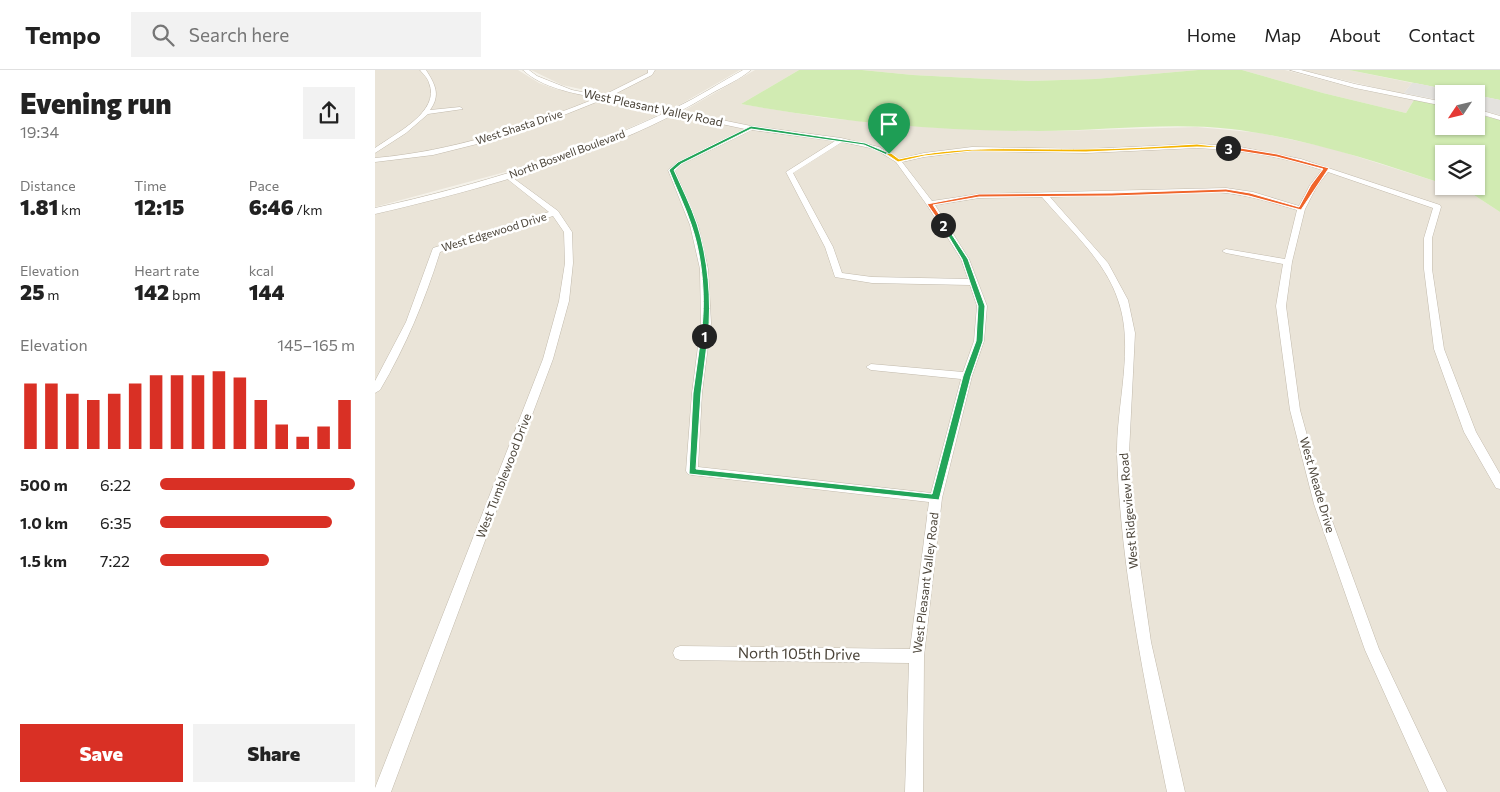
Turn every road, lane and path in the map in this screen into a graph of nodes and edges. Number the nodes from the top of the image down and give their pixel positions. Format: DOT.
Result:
graph roads {
  1 [pos="423,70"];
  2 [pos="525,70"];
  3 [pos="651,70"];
  4 [pos="748,70"];
  5 [pos="1293,70"];
  6 [pos="604,97"];
  7 [pos="1435,102"];
  8 [pos="460,109"];
  9 [pos="427,112"];
  10 [pos="674,112"];
  11 [pos="1485,114"];
  12 [pos="1500,118"];
  13 [pos="751,128"];
  14 [pos="841,140"];
  15 [pos="375,151"];
  16 [pos="375,160"];
  17 [pos="898,161"];
  18 [pos="1327,168"];
  19 [pos="507,176"];
  20 [pos="1043,194"];
  21 [pos="929,204"];
  22 [pos="1301,209"];
  23 [pos="375,211"];
  24 [pos="555,212"];
  25 [pos="1226,251"];
  26 [pos="1288,262"];
  27 [pos="973,282"];
  28 [pos="871,367"];
  29 [pos="967,376"];
  30 [pos="375,390"];
  31 [pos="1500,485"];
  32 [pos="936,498"];
  33 [pos="680,653"];
  34 [pos="917,656"];
  35 [pos="381,792"];
  36 [pos="915,792"];
  37 [pos="1176,792"];
  38 [pos="1438,792"];
  1 -- 9 [label="street"];
  2 -- 6 [label="street, West Pleasant Valley Road"];
  3 -- 6 [label="street, West Shasta Drive"];
  4 -- 10 [label="street, North Boswell Boulevard"];
  5 -- 7 [label="street"];
  6 -- 10 [label="street, West Pleasant Valley Road"];
  6 -- 16 [label="street, West Shasta Drive"];
  8 -- 9 [label="street"];
  9 -- 15 [label="street"];
  10 -- 13 [label="street, West Pleasant Valley Road"];
  10 -- 19 [label="street, North Boswell Boulevard"];
  11 -- 12 [label="street"];
  13 -- 14 [label="street, West Pleasant Valley Road"];
  13 -- 32 [label="street"];
  14 -- 17 [label="street, West Pleasant Valley Road"];
  14 -- 27 [label="street"];
  17 -- 18 [label="street"];
  17 -- 21 [label="street, West Pleasant Valley Road"];
  18 -- 22 [label="street, West Meade Drive"];
  18 -- 31 [label="street"];
  19 -- 23 [label="street, North Boswell Boulevard"];
  19 -- 24 [label="street, West Tumblewood Drive"];
  20 -- 21 [label="street"];
  20 -- 22 [label="street"];
  20 -- 37 [label="street, West Ridgeview Road"];
  21 -- 27 [label="street, West Pleasant Valley Road"];
  22 -- 26 [label="street, West Meade Drive"];
  24 -- 30 [label="street, West Edgewood Drive"];
  24 -- 35 [label="street, West Tumblewood Drive"];
  25 -- 26 [label="street"];
  26 -- 38 [label="street, West Meade Drive"];
  27 -- 29 [label="street, West Pleasant Valley Road"];
  28 -- 29 [label="street"];
  29 -- 32 [label="street, West Pleasant Valley Road"];
  32 -- 34 [label="street, West Pleasant Valley Road"];
  33 -- 34 [label="street, North 105th Drive"];
  34 -- 36 [label="street, West Pleasant Valley Road"];
}
